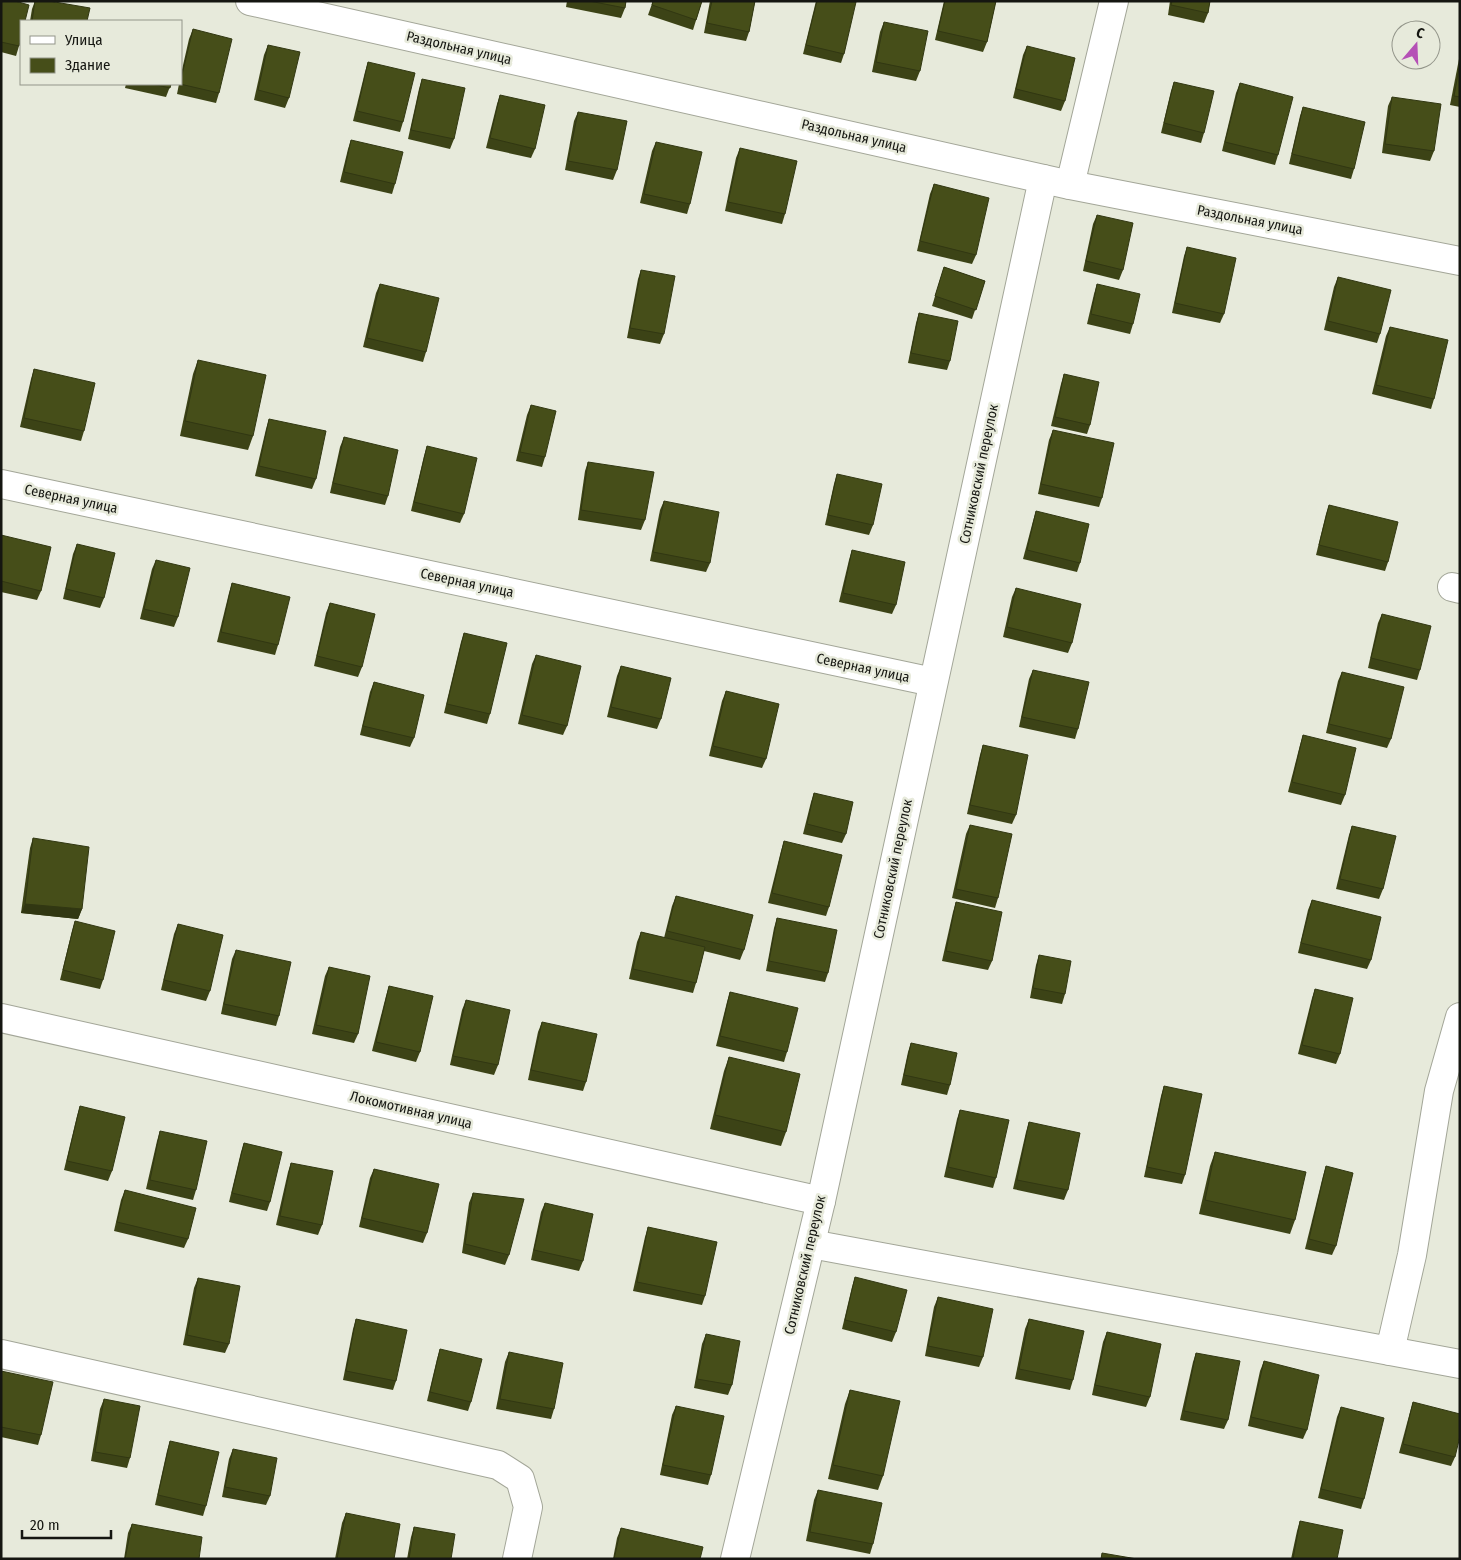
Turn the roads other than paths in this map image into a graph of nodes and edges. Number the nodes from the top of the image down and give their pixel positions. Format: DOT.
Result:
graph roads {
  1 [pos="250,1"];
  2 [pos="1114,1"];
  3 [pos="1043,178"];
  4 [pos="1070,185"];
  5 [pos="1460,261"];
  6 [pos="1,484"];
  7 [pos="933,682"];
  8 [pos="1460,1017"];
  9 [pos="1,1018"];
  10 [pos="821,1201"];
  11 [pos="810,1244"];
  12 [pos="1390,1351"];
  13 [pos="1,1354"];
  14 [pos="1460,1364"];
  15 [pos="517,1559"];
  16 [pos="735,1559"];
  1 -- 3 [label="street, Раздольная улица"];
  2 -- 4 [label="street"];
  3 -- 4 [label="street, Раздольная улица"];
  3 -- 7 [label="street, Сотниковский переулок"];
  4 -- 5 [label="street, Раздольная улица"];
  6 -- 7 [label="street, Северная улица"];
  7 -- 10 [label="street, Сотниковский переулок"];
  8 -- 12 [label="street"];
  9 -- 10 [label="street, Локомотивная улица"];
  10 -- 11 [label="street, Сотниковский переулок"];
  11 -- 12 [label="street"];
  11 -- 16 [label="street, Сотниковский переулок"];
  12 -- 14 [label="street"];
  13 -- 15 [label="street"];
}
